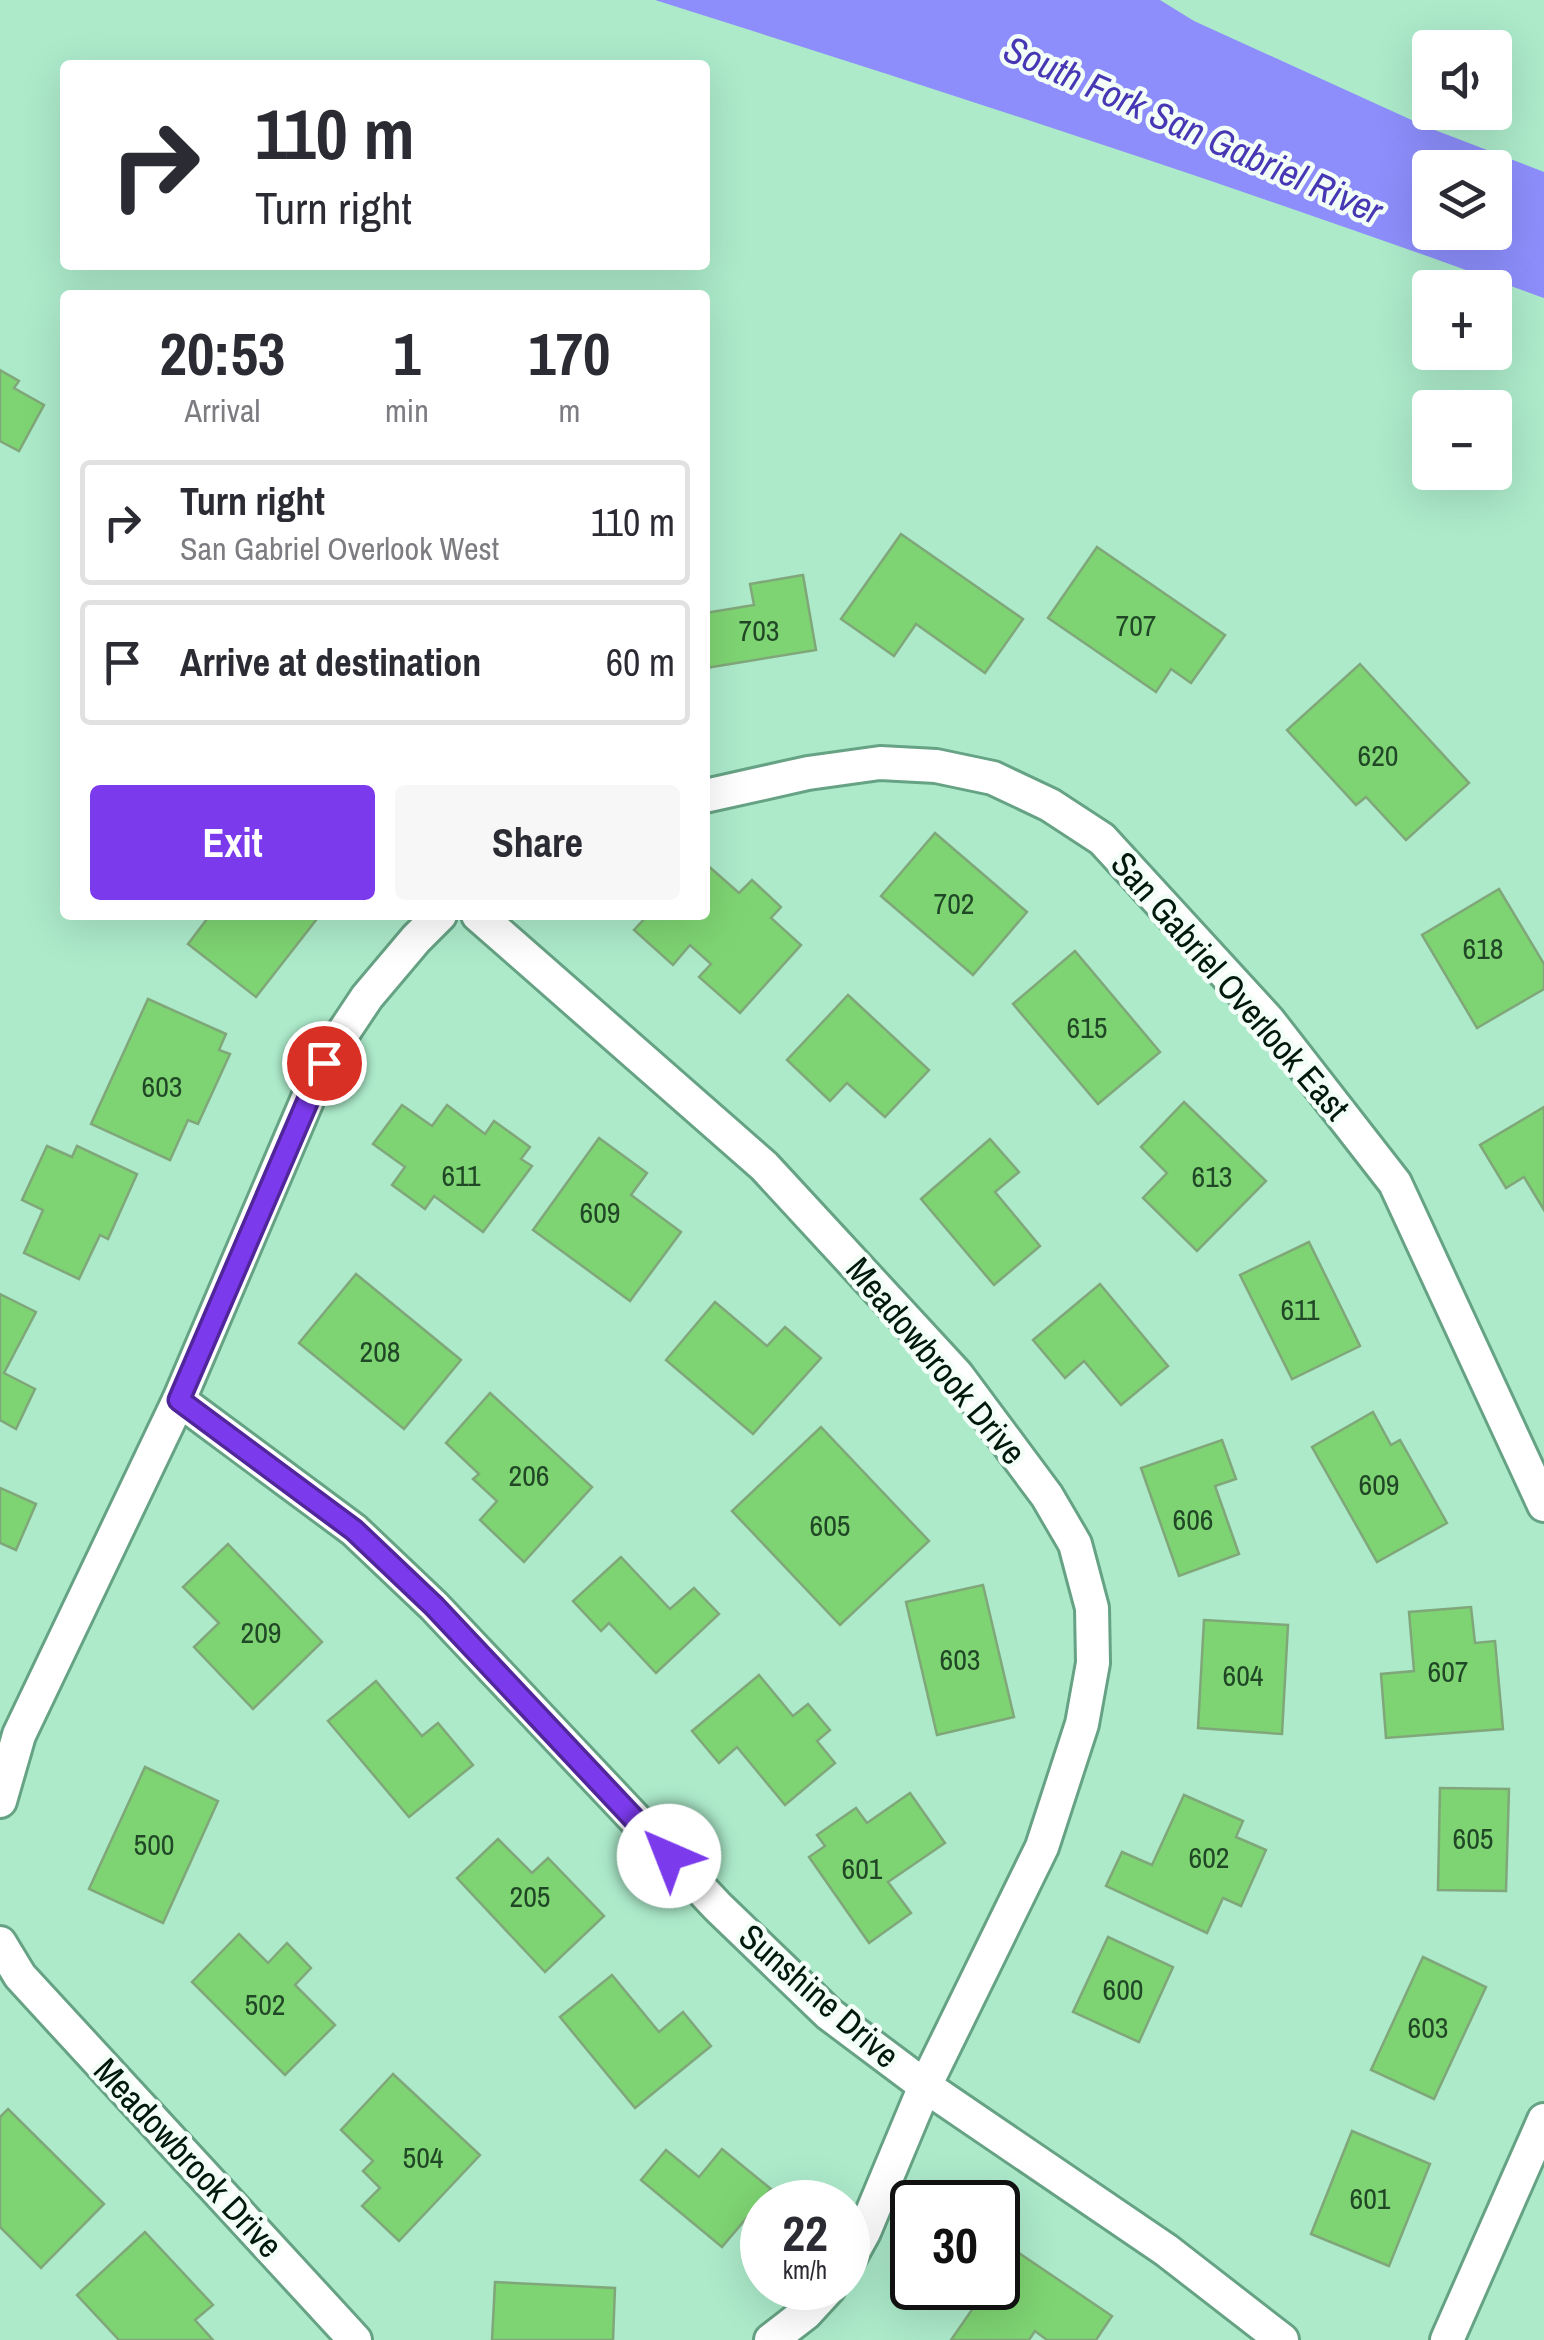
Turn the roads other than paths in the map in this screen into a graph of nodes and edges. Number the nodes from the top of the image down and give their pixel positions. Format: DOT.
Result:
graph roads {
  1 [pos="710,795"];
  2 [pos="435,920"];
  3 [pos="484,920"];
  4 [pos="179,1400"];
  5 [pos="1544,1505"];
  6 [pos="0,1801"];
  7 [pos="0,1943"];
  8 [pos="10,1984"];
  9 [pos="925,2086"];
  10 [pos="1544,2120"];
  11 [pos="870,2218"];
  12 [pos="809,2310"];
  13 [pos="354,2340"];
  14 [pos="771,2340"];
  15 [pos="1282,2340"];
  16 [pos="1447,2340"];
  1 -- 5 [label="street, San Gabriel Overlook East"];
  2 -- 4 [label="street"];
  3 -- 9 [label="street, Meadowbrook Drive"];
  4 -- 6 [label="street"];
  4 -- 9 [label="street, Sunshine Drive"];
  7 -- 8 [label="street, Meadowbrook Drive"];
  8 -- 13 [label="street, Meadowbrook Drive"];
  9 -- 11 [label="street, Meadowbrook Drive"];
  9 -- 15 [label="street, Sunshine Drive"];
  10 -- 16 [label="street"];
  12 -- 14 [label="street"];
}
